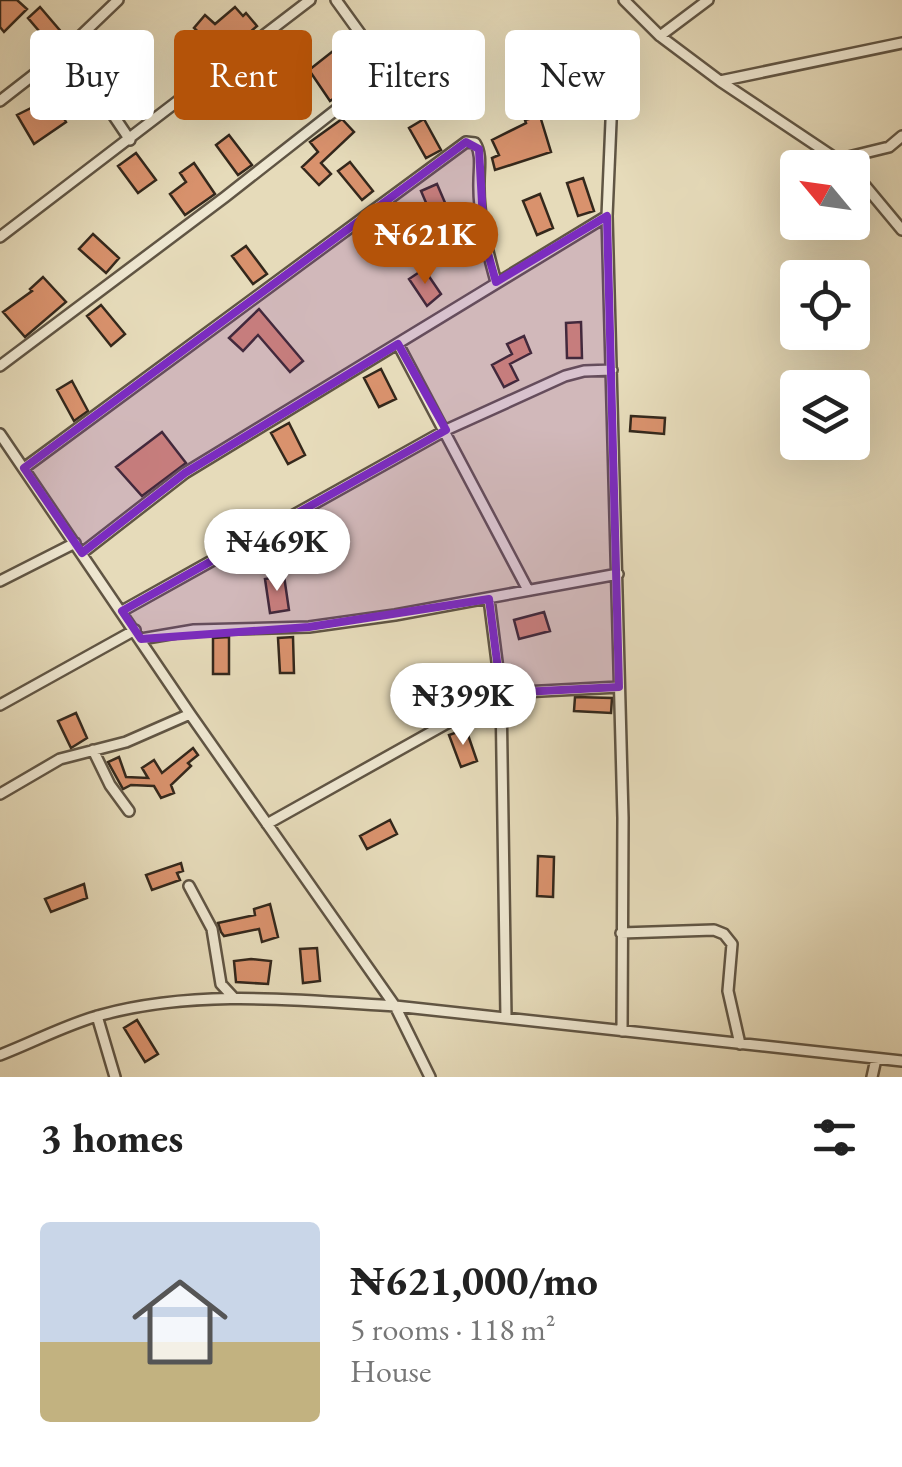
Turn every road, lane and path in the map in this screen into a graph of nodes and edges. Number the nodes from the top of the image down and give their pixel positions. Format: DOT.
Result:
graph roads {
  1 [pos="118,0"];
  2 [pos="310,0"];
  3 [pos="336,0"];
  4 [pos="624,0"];
  5 [pos="708,0"];
  6 [pos="87,30"];
  7 [pos="660,36"];
  8 [pos="902,43"];
  9 [pos="30,78"];
  10 [pos="720,81"];
  11 [pos="0,101"];
  12 [pos="117,120"];
  13 [pos="611,120"];
  14 [pos="902,136"];
  15 [pos="130,140"];
  16 [pos="825,150"];
  17 [pos="870,152"];
  18 [pos="870,191"];
  19 [pos="607,216"];
  20 [pos="902,230"];
  21 [pos="0,237"];
  22 [pos="496,282"];
  23 [pos="398,344"];
  24 [pos="0,366"];
  25 [pos="612,370"];
  26 [pos="446,430"];
  27 [pos="0,434"];
  28 [pos="24,468"];
  29 [pos="75,543"];
  30 [pos="82,553"];
  31 [pos="618,574"];
  32 [pos="0,581"];
  33 [pos="528,590"];
  34 [pos="489,599"];
  35 [pos="122,611"];
  36 [pos="138,634"];
  37 [pos="619,686"];
  38 [pos="501,693"];
  39 [pos="0,705"];
  40 [pos="190,714"];
  41 [pos="94,750"];
  42 [pos="0,794"];
  43 [pos="128,811"];
  44 [pos="267,824"];
  45 [pos="189,886"];
  46 [pos="621,934"];
  47 [pos="233,997"];
  48 [pos="395,1006"];
  49 [pos="97,1016"];
  50 [pos="506,1017"];
  51 [pos="622,1031"];
  52 [pos="740,1044"];
  53 [pos="0,1054"];
  54 [pos="876,1059"];
  55 [pos="902,1061"];
  56 [pos="115,1077"];
  57 [pos="430,1077"];
  58 [pos="872,1077"];
  1 -- 6 [label="street"];
  2 -- 15 [label="street"];
  3 -- 24 [label="street"];
  4 -- 7 [label="street"];
  5 -- 7 [label="street"];
  7 -- 10 [label="street"];
  8 -- 10 [label="street"];
  9 -- 11 [label="street"];
  10 -- 16 [label="street"];
  12 -- 15 [label="street"];
  13 -- 19 [label="street"];
  14 -- 17 [label="street"];
  15 -- 21 [label="street"];
  18 -- 20 [label="street"];
  19 -- 22 [label="street"];
  19 -- 25 [label="street"];
  22 -- 23 [label="street"];
  22 -- 28 [label="street"];
  23 -- 26 [label="street"];
  23 -- 30 [label="street"];
  25 -- 26 [label="street"];
  25 -- 31 [label="street"];
  26 -- 33 [label="street"];
  26 -- 35 [label="street"];
  27 -- 28 [label="street"];
  28 -- 29 [label="street"];
  29 -- 30 [label="street"];
  29 -- 32 [label="street"];
  30 -- 35 [label="street"];
  31 -- 33 [label="street"];
  31 -- 37 [label="street"];
  33 -- 34 [label="street"];
  34 -- 36 [label="street"];
  34 -- 38 [label="street"];
  35 -- 36 [label="street"];
  36 -- 39 [label="street"];
  36 -- 40 [label="street"];
  37 -- 38 [label="street"];
  37 -- 46 [label="street"];
  38 -- 44 [label="street"];
  38 -- 50 [label="street"];
  40 -- 41 [label="street"];
  40 -- 44 [label="street"];
  41 -- 42 [label="street"];
  41 -- 43 [label="street"];
  44 -- 48 [label="street"];
  45 -- 47 [label="street"];
  46 -- 51 [label="street"];
  46 -- 52 [label="street"];
  47 -- 48 [label="street"];
  47 -- 49 [label="street"];
  48 -- 50 [label="street"];
  48 -- 57 [label="street"];
  49 -- 53 [label="street"];
  49 -- 56 [label="street"];
  50 -- 51 [label="street"];
  51 -- 52 [label="street"];
  52 -- 54 [label="street"];
  54 -- 55 [label="street"];
  54 -- 58 [label="street"];
}
